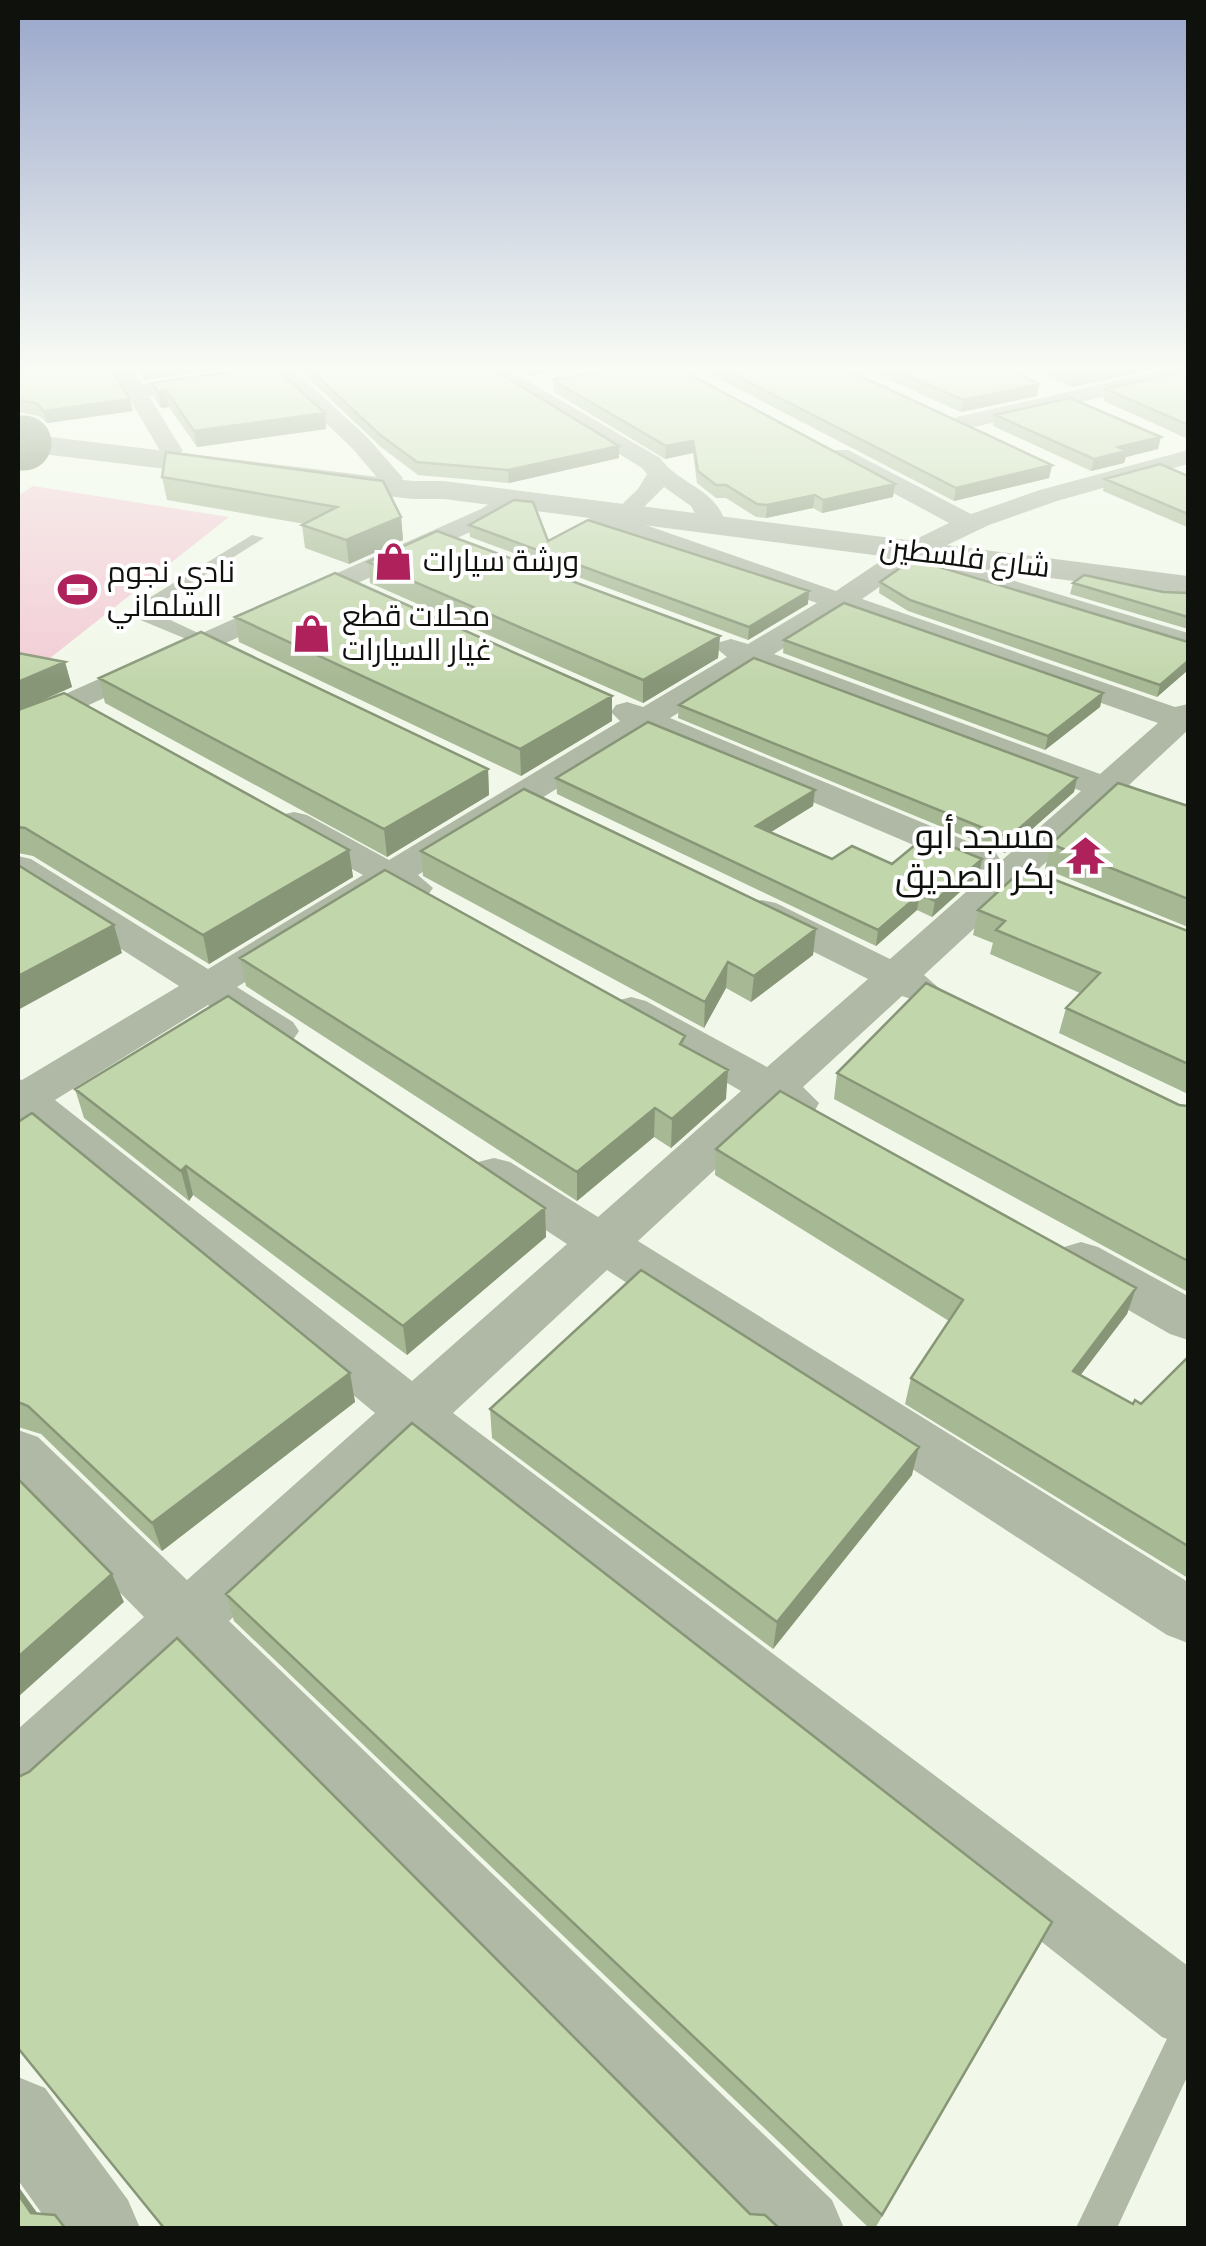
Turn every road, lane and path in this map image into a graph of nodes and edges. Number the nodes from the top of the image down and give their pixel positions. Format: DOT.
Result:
graph roads {
  1 [pos="261,471"];
  2 [pos="332,471"];
  3 [pos="385,471"];
  4 [pos="655,471"];
  5 [pos="870,471"];
  6 [pos="1060,471"];
  7 [pos="1125,471"];
  8 [pos="658,474"];
  9 [pos="391,478"];
  10 [pos="1090,484"];
  11 [pos="444,490"];
  12 [pos="510,499"];
  13 [pos="591,509"];
  14 [pos="625,514"];
  15 [pos="971,524"];
  16 [pos="713,525"];
  17 [pos="806,537"];
  18 [pos="257,538"];
  19 [pos="437,538"];
  20 [pos="474,552"];
  21 [pos="927,558"];
  22 [pos="338,583"];
  23 [pos="1188,586"];
  24 [pos="852,594"];
  25 [pos="374,599"];
  26 [pos="695,634"];
  27 [pos="206,642"];
  28 [pos="1188,642"];
  29 [pos="750,655"];
  30 [pos="241,659"];
  31 [pos="591,696"];
  32 [pos="72,702"];
  33 [pos="1185,717"];
  34 [pos="645,720"];
  35 [pos="18,726"];
  36 [pos="122,730"];
  37 [pos="490,776"];
  38 [pos="1106,788"];
  39 [pos="526,792"];
  40 [pos="256,802"];
  41 [pos="561,810"];
  42 [pos="1188,819"];
  43 [pos="18,866"];
  44 [pos="390,875"];
  45 [pos="1030,880"];
  46 [pos="737,898"];
  47 [pos="442,904"];
  48 [pos="896,978"];
  49 [pos="210,986"];
  50 [pos="599,992"];
  51 [pos="948,1002"];
  52 [pos="308,1050"];
  53 [pos="773,1090"];
  54 [pos="20,1098"];
  55 [pos="825,1118"];
  56 [pos="454,1148"];
  57 [pos="1050,1243"];
  58 [pos="601,1244"];
  59 [pos="1188,1320"];
  60 [pos="414,1414"];
  61 [pos="18,1453"];
  62 [pos="1188,1615"];
  63 [pos="188,1618"];
  64 [pos="18,1772"];
  65 [pos="1188,2011"];
  66 [pos="1188,2035"];
  67 [pos="18,2115"];
  68 [pos="100,2228"];
  69 [pos="804,2228"];
  70 [pos="1096,2228"];
  1 -- 11 [label="street, شارع فلسطين"];
  2 -- 9 [label="street, شارع فلسطين"];
  3 -- 9 [label="street"];
  4 -- 8 [label="street"];
  5 -- 15 [label="street"];
  6 -- 10 [label="street"];
  7 -- 10 [label="street"];
  8 -- 14 [label="street"];
  8 -- 16 [label="street"];
  9 -- 11 [label="street, شارع فلسطين"];
  10 -- 15 [label="street"];
  11 -- 12 [label="street, شارع فلسطين"];
  12 -- 13 [label="street, شارع فلسطين"];
  12 -- 19 [label="street"];
  13 -- 14 [label="street, شارع فلسطين"];
  13 -- 24 [label="street"];
  14 -- 16 [label="street, شارع فلسطين"];
  15 -- 21 [label="street"];
  16 -- 17 [label="street, شارع فلسطين"];
  17 -- 21 [label="street, شارع فلسطين"];
  17 -- 24 [label="street"];
  18 -- 27 [label="lane"];
  19 -- 20 [label="street"];
  19 -- 22 [label="street"];
  21 -- 23 [label="street, شارع فلسطين"];
  21 -- 24 [label="street"];
  21 -- 28 [label="street"];
  22 -- 25 [label="street"];
  22 -- 27 [label="street"];
  24 -- 29 [label="street"];
  24 -- 33 [label="street"];
  26 -- 29 [label="street"];
  27 -- 30 [label="street"];
  27 -- 32 [label="street"];
  29 -- 34 [label="street"];
  29 -- 38 [label="street"];
  31 -- 34 [label="street"];
  32 -- 35 [label="street"];
  32 -- 36 [label="street"];
  33 -- 38 [label="street"];
  34 -- 39 [label="street"];
  34 -- 45 [label="street"];
  37 -- 39 [label="street"];
  38 -- 42 [label="street"];
  38 -- 45 [label="street"];
  39 -- 41 [label="street"];
  39 -- 44 [label="street"];
  40 -- 44 [label="street"];
  43 -- 49 [label="street"];
  44 -- 47 [label="street"];
  44 -- 49 [label="street"];
  45 -- 48 [label="street"];
  46 -- 48 [label="street"];
  48 -- 51 [label="street"];
  48 -- 53 [label="street"];
  49 -- 52 [label="street"];
  49 -- 54 [label="street"];
  50 -- 53 [label="street"];
  53 -- 55 [label="street"];
  53 -- 58 [label="street"];
  54 -- 60 [label="street"];
  56 -- 58 [label="street"];
  57 -- 59 [label="street"];
  58 -- 60 [label="street"];
  58 -- 62 [label="street"];
  60 -- 63 [label="street"];
  60 -- 65 [label="street"];
  61 -- 63 [label="street"];
  63 -- 64 [label="street"];
  63 -- 69 [label="street"];
  66 -- 70 [label="lane"];
  67 -- 68 [label="street"];
}
